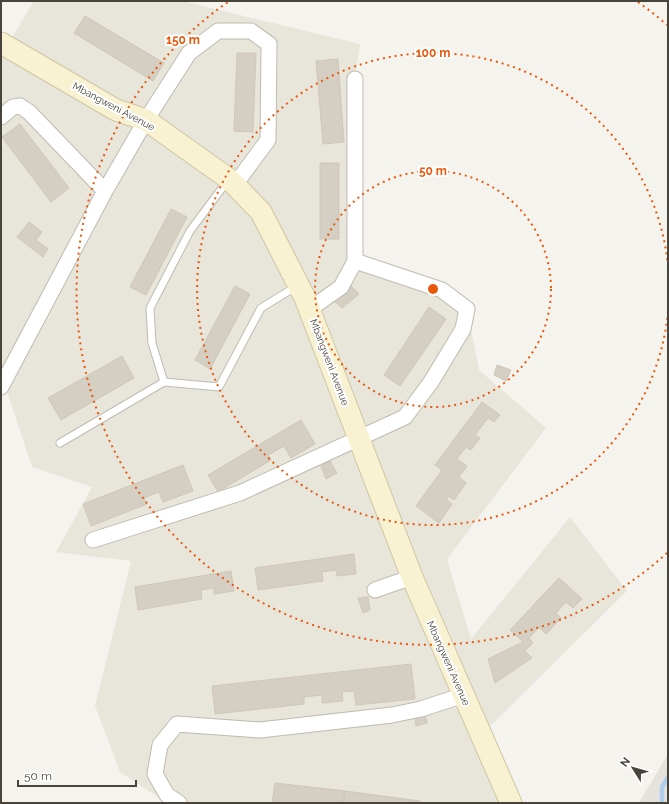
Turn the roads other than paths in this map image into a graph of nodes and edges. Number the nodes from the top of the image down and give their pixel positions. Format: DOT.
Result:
graph roads {
  1 [pos="1,43"];
  2 [pos="355,79"];
  3 [pos="1,117"];
  4 [pos="146,120"];
  5 [pos="231,183"];
  6 [pos="105,191"];
  7 [pos="355,261"];
  8 [pos="298,285"];
  9 [pos="310,309"];
  10 [pos="164,382"];
  11 [pos="1,387"];
  12 [pos="359,438"];
  13 [pos="60,442"];
  14 [pos="93,540"];
  15 [pos="412,577"];
  16 [pos="375,590"];
  17 [pos="464,695"];
  18 [pos="179,803"];
  19 [pos="511,803"];
  1 -- 4 [label="street, Mbangweni Avenue"];
  2 -- 7 [label="street"];
  3 -- 6 [label="street"];
  4 -- 5 [label="street, Mbangweni Avenue"];
  4 -- 5 [label="street"];
  4 -- 6 [label="street"];
  5 -- 8 [label="street, Mbangweni Avenue"];
  5 -- 10 [label="lane"];
  6 -- 11 [label="street"];
  7 -- 9 [label="street"];
  7 -- 12 [label="street"];
  8 -- 9 [label="street, Mbangweni Avenue"];
  8 -- 10 [label="lane"];
  9 -- 12 [label="street, Mbangweni Avenue"];
  10 -- 13 [label="lane"];
  12 -- 14 [label="street"];
  12 -- 15 [label="street, Mbangweni Avenue"];
  15 -- 16 [label="street"];
  15 -- 17 [label="street, Mbangweni Avenue"];
  17 -- 18 [label="street"];
  17 -- 19 [label="street, Mbangweni Avenue"];
}
